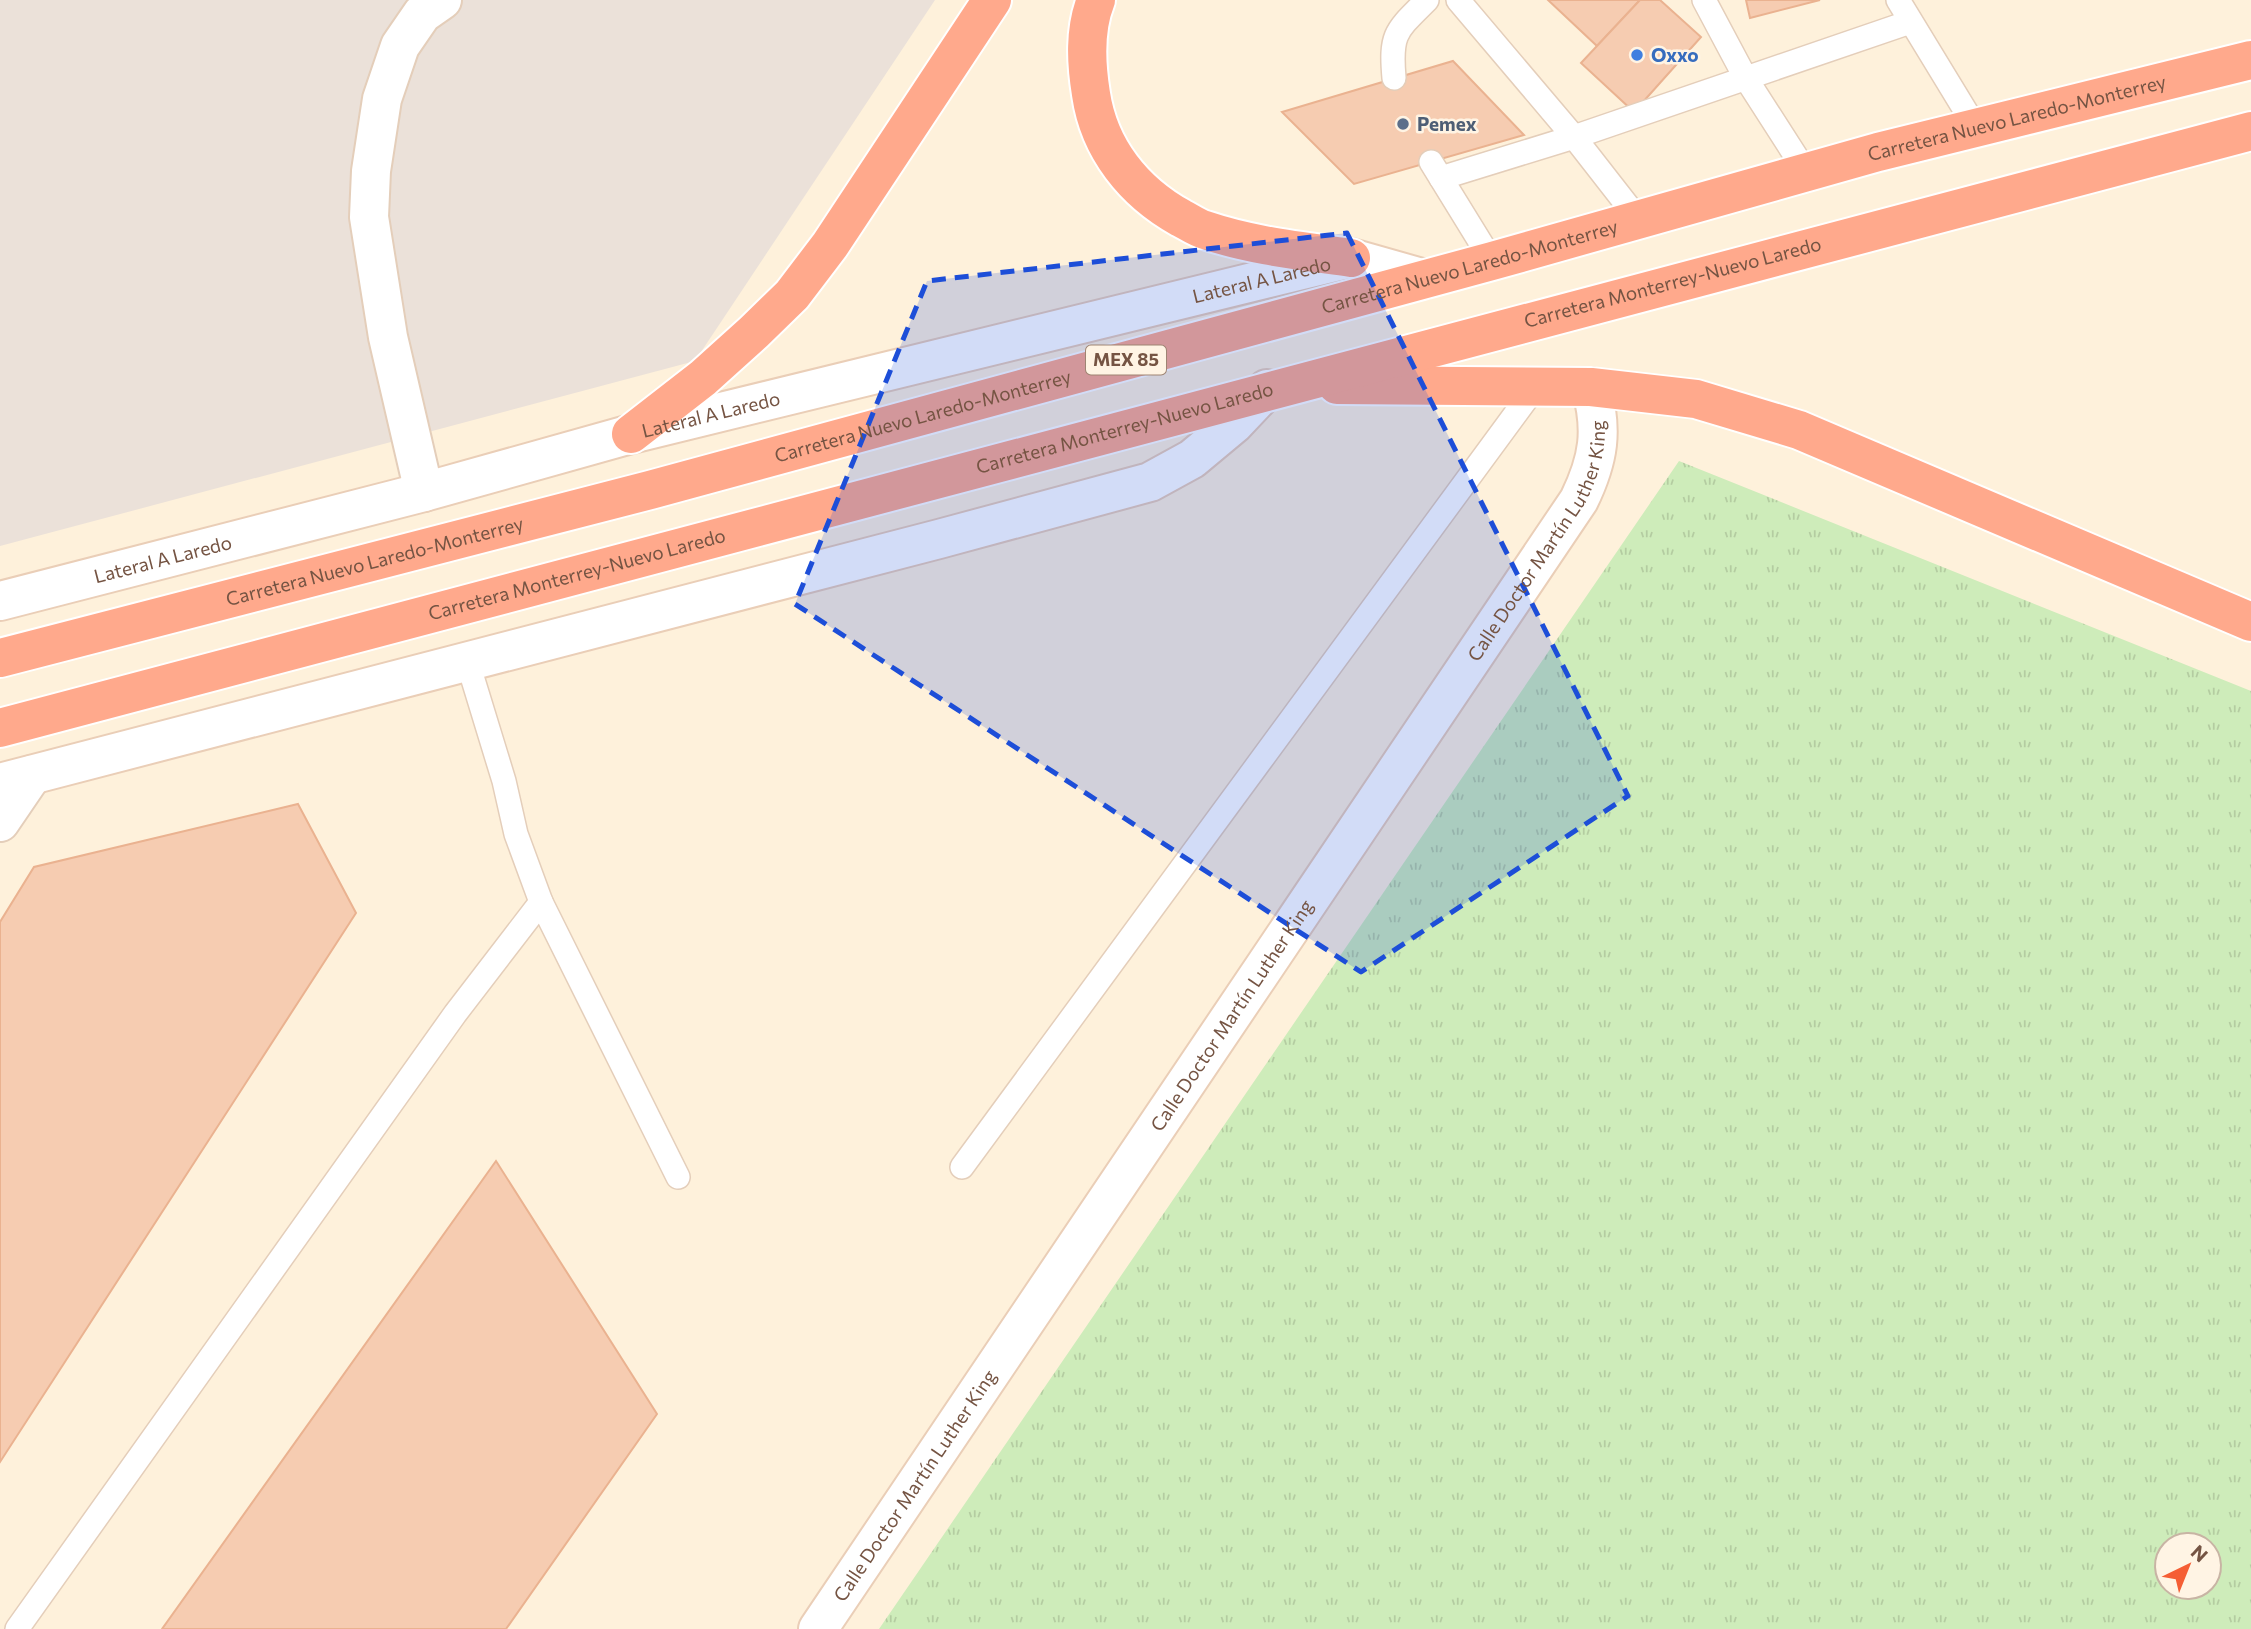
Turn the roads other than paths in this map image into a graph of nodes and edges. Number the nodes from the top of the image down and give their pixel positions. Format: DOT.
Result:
graph roads {
  1 [pos="442,0"];
  2 [pos="992,0"];
  3 [pos="1096,0"];
  4 [pos="1427,0"];
  5 [pos="1458,0"];
  6 [pos="1704,0"];
  7 [pos="1898,0"];
  8 [pos="1910,22"];
  9 [pos="2251,61"];
  10 [pos="1745,77"];
  11 [pos="1394,78"];
  12 [pos="1976,128"];
  13 [pos="2251,131"];
  14 [pos="1574,137"];
  15 [pos="1806,172"];
  16 [pos="1638,219"];
  17 [pos="1351,258"];
  18 [pos="1492,261"];
  19 [pos="1425,279"];
  20 [pos="1536,386"];
  21 [pos="1277,387"];
  22 [pos="1591,387"];
  23 [pos="631,434"];
  24 [pos="424,492"];
  25 [pos="0,601"];
  26 [pos="2251,622"];
  27 [pos="0,658"];
  28 [pos="467,660"];
  29 [pos="0,728"];
  30 [pos="16,779"];
  31 [pos="0,822"];
  32 [pos="541,902"];
  33 [pos="962,1167"];
  34 [pos="678,1177"];
  35 [pos="17,1629"];
  36 [pos="818,1629"];
  1 -- 24 [label="street"];
  2 -- 23 [label="highway"];
  3 -- 17 [label="highway"];
  4 -- 11 [label="lane"];
  5 -- 14 [label="lane"];
  6 -- 10 [label="lane"];
  7 -- 8 [label="lane"];
  8 -- 10 [label="lane"];
  8 -- 12 [label="lane"];
  9 -- 12 [label="highway, Carretera Nuevo Laredo-Monterrey / MEX 85"];
  10 -- 14 [label="lane"];
  10 -- 15 [label="lane"];
  12 -- 15 [label="highway, Carretera Nuevo Laredo-Monterrey / MEX 85"];
  13 -- 21 [label="highway, Carretera Monterrey-Nuevo Laredo"];
  14 -- 16 [label="lane"];
  14 -- 18 [label="lane"];
  15 -- 16 [label="highway, Carretera Nuevo Laredo-Monterrey / MEX 85"];
  16 -- 18 [label="highway, Carretera Nuevo Laredo-Monterrey / MEX 85"];
  17 -- 19 [label="street, Lateral A Laredo"];
  17 -- 23 [label="street, Lateral A Laredo"];
  18 -- 19 [label="highway, Carretera Nuevo Laredo-Monterrey / MEX 85"];
  19 -- 27 [label="highway, Carretera Nuevo Laredo-Monterrey / MEX 85"];
  20 -- 21 [label="highway"];
  20 -- 22 [label="highway"];
  20 -- 33 [label="lane"];
  21 -- 28 [label="street"];
  21 -- 29 [label="highway, Carretera Monterrey-Nuevo Laredo"];
  22 -- 26 [label="highway"];
  22 -- 36 [label="street, Calle Doctor Martín Luther King"];
  23 -- 24 [label="street, Lateral A Laredo"];
  24 -- 25 [label="street, Lateral A Laredo"];
  28 -- 30 [label="street"];
  28 -- 32 [label="lane"];
  30 -- 31 [label="street"];
  32 -- 34 [label="lane"];
  32 -- 35 [label="lane"];
}
